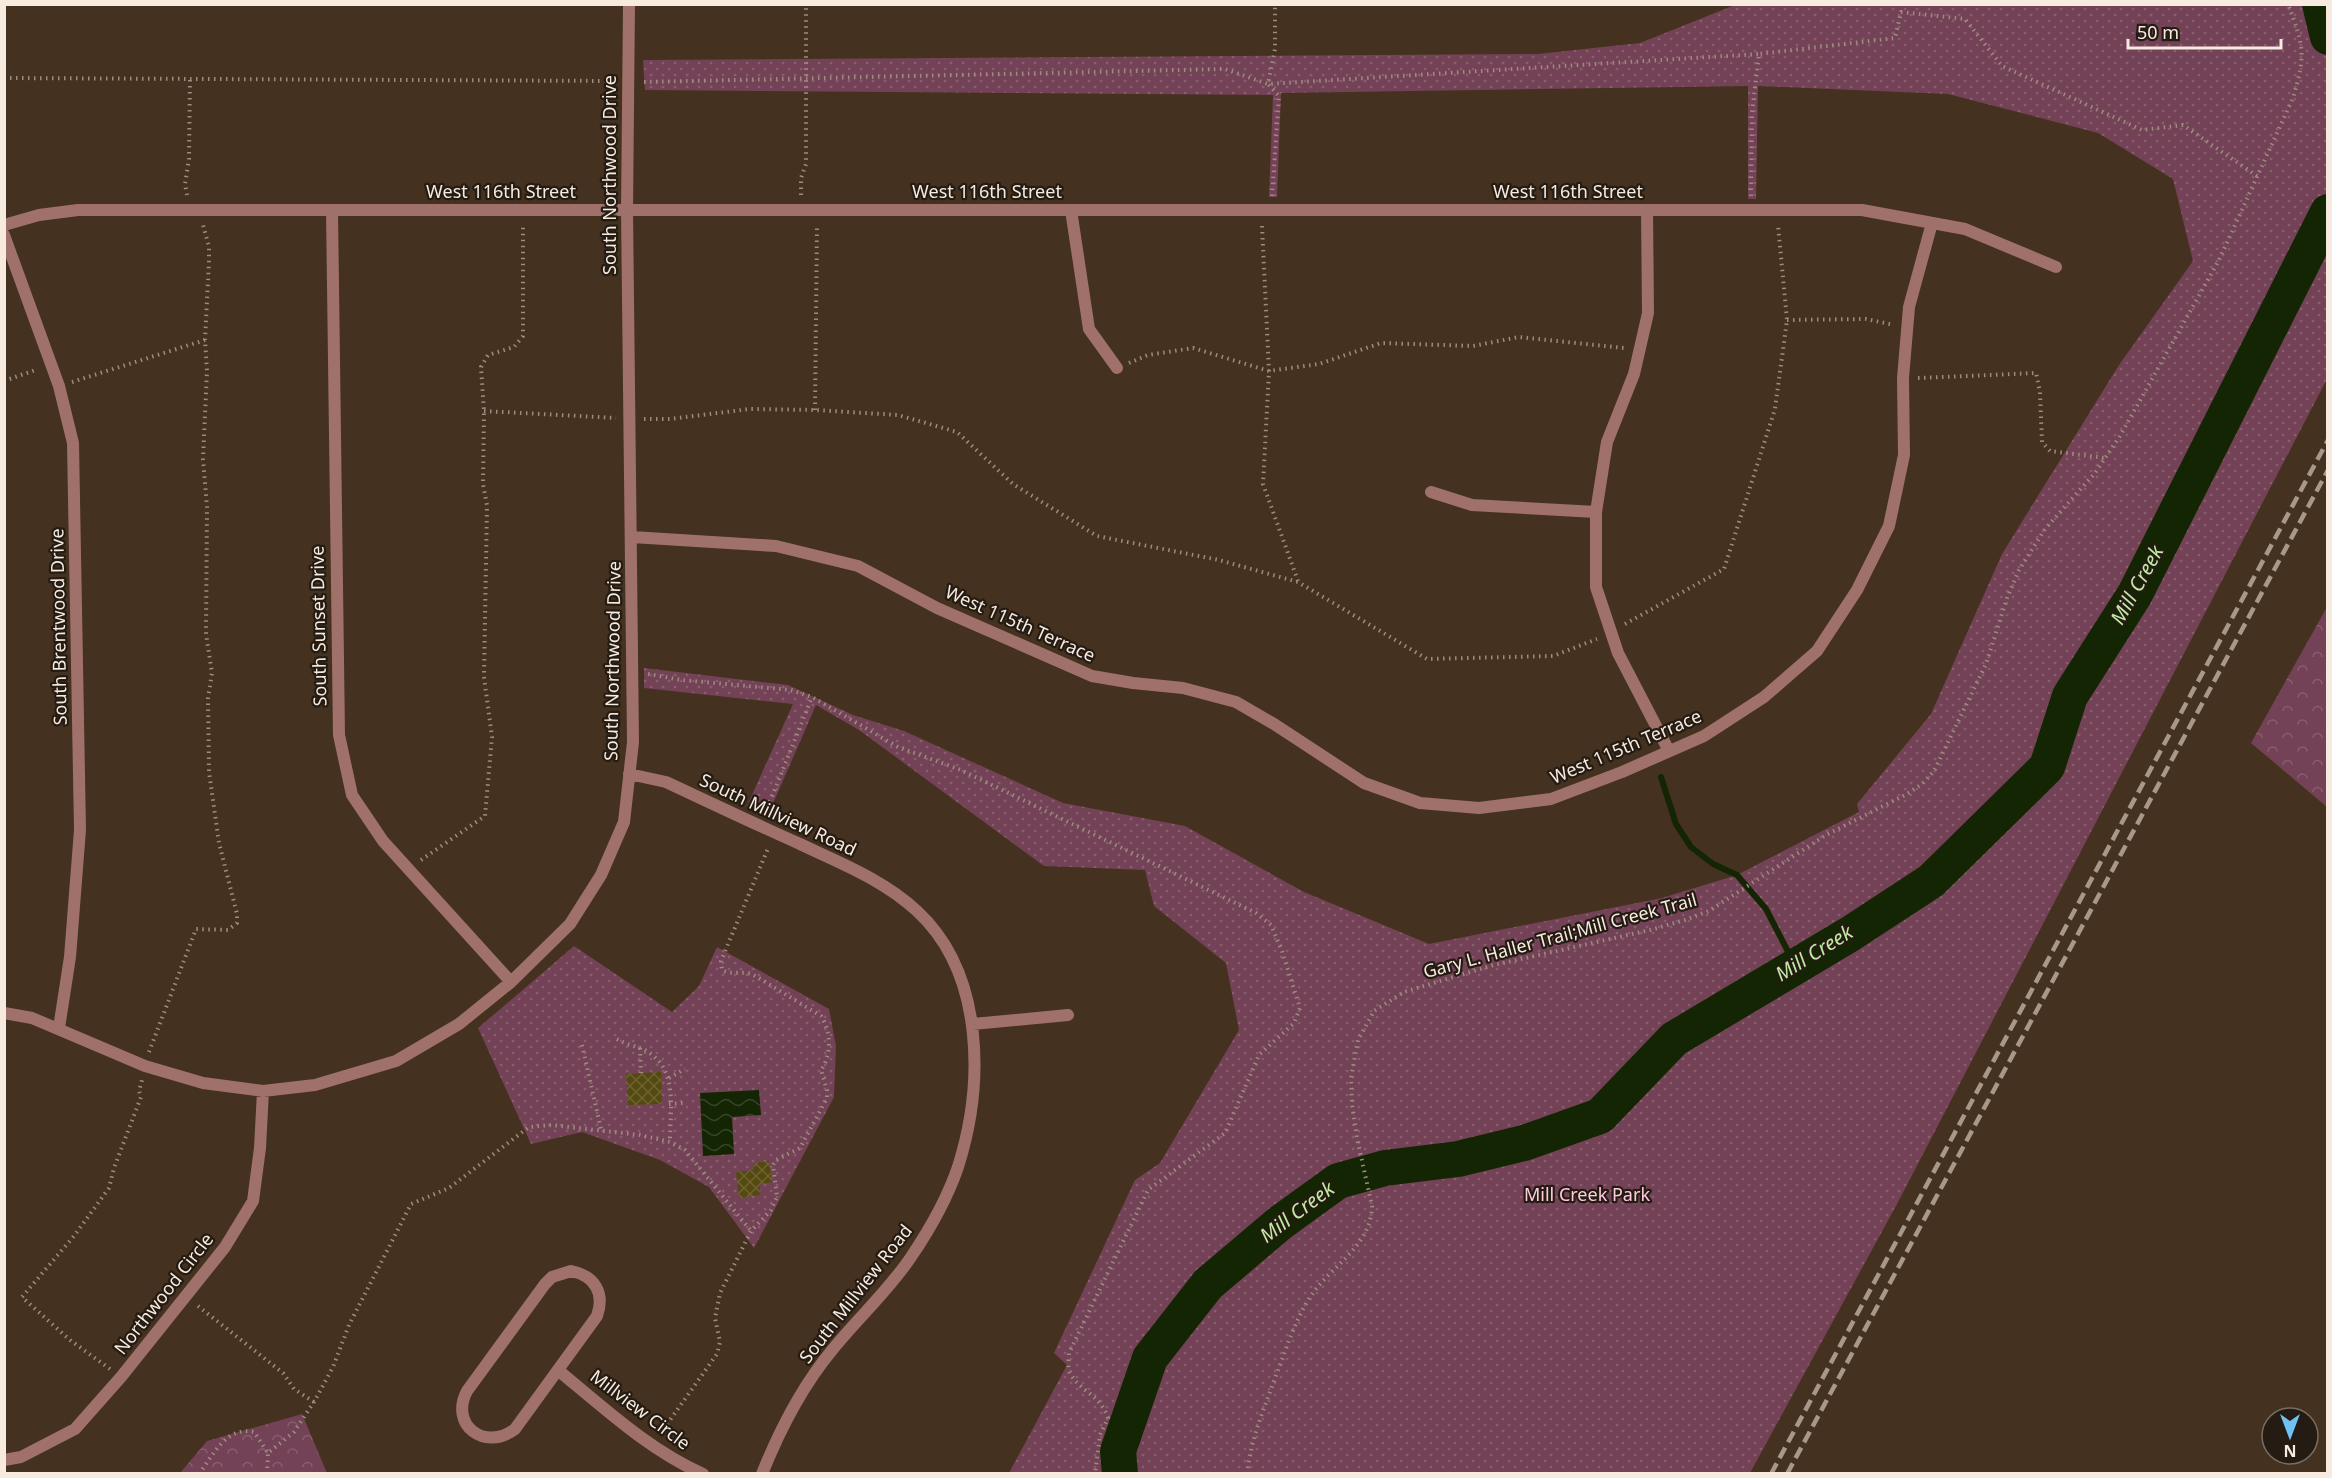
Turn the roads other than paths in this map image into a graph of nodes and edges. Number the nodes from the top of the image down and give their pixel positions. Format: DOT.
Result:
graph roads {
  1 [pos="629,4"];
  2 [pos="332,210"];
  3 [pos="627,210"];
  4 [pos="1071,210"];
  5 [pos="1647,210"];
  6 [pos="1932,223"];
  7 [pos="4,225"];
  8 [pos="4,235"];
  9 [pos="2056,267"];
  10 [pos="1117,368"];
  11 [pos="1431,492"];
  12 [pos="1596,512"];
  13 [pos="632,537"];
  14 [pos="1670,751"];
  15 [pos="629,774"];
  16 [pos="511,982"];
  17 [pos="4,1013"];
  18 [pos="1068,1015"];
  19 [pos="973,1024"];
  20 [pos="59,1028"];
  21 [pos="263,1091"];
  22 [pos="559,1371"];
  23 [pos="4,1460"];
  24 [pos="703,1473"];
  25 [pos="762,1473"];
  1 -- 3 [label="street, South Northwood Drive"];
  2 -- 3 [label="street, West 116th Street"];
  2 -- 7 [label="street, West 116th Street"];
  2 -- 16 [label="street, South Sunset Drive"];
  3 -- 4 [label="street, West 116th Street"];
  3 -- 13 [label="street, South Northwood Drive"];
  4 -- 5 [label="street, West 116th Street"];
  4 -- 10 [label="street, West 116th Street"];
  5 -- 6 [label="street, West 116th Street"];
  5 -- 12 [label="street"];
  6 -- 9 [label="street, West 116th Street"];
  6 -- 14 [label="street, West 115th Terrace"];
  8 -- 20 [label="street, South Brentwood Drive"];
  11 -- 12 [label="street"];
  12 -- 14 [label="street"];
  13 -- 14 [label="street, West 115th Terrace"];
  13 -- 15 [label="street, South Northwood Drive"];
  15 -- 16 [label="street, South Northwood Drive"];
  15 -- 19 [label="street, South Millview Road"];
  16 -- 21 [label="street, South Northwood Drive"];
  17 -- 20 [label="street, South Northwood Drive"];
  18 -- 19 [label="street"];
  19 -- 25 [label="street, South Millview Road"];
  20 -- 21 [label="street, South Northwood Drive"];
  21 -- 23 [label="street, Northwood Circle"];
  22 -- 22 [label="street"];
  22 -- 24 [label="street, Millview Circle"];
}
